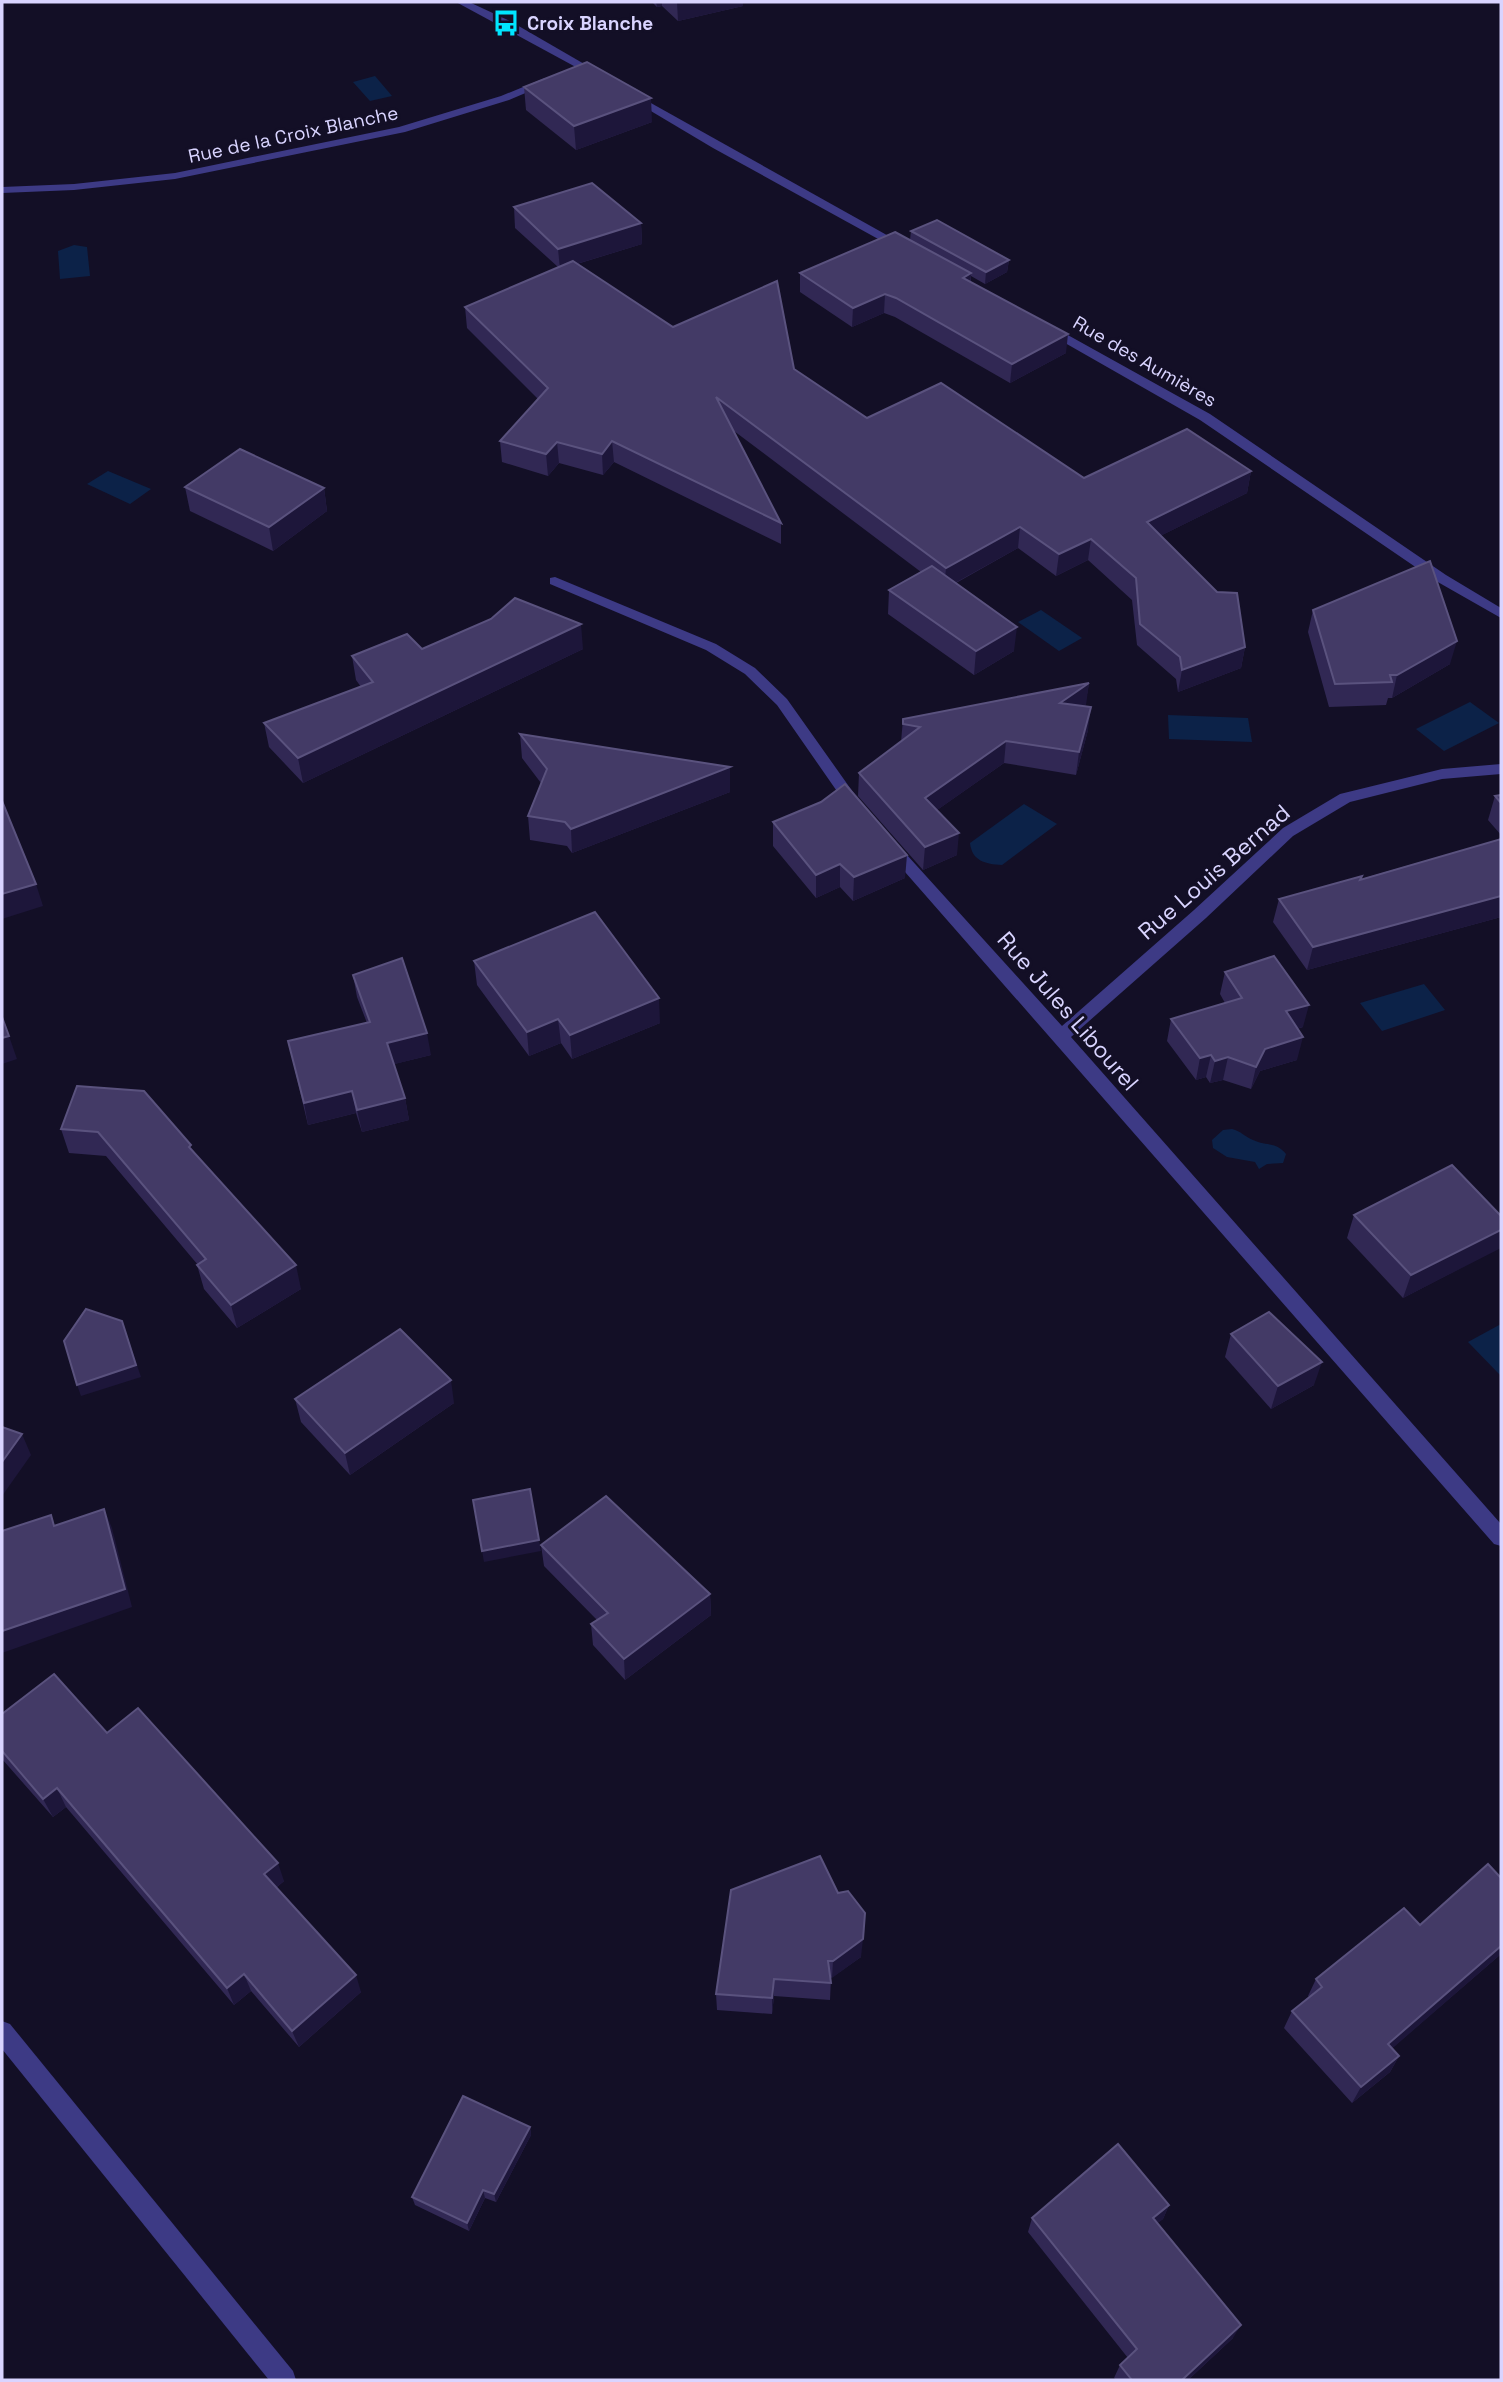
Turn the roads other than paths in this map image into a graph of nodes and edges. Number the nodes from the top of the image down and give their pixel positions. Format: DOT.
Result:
graph roads {
  1 [pos="461,2"];
  2 [pos="582,66"];
  3 [pos="569,71"];
  4 [pos="556,76"];
  5 [pos="2,190"];
  6 [pos="914,254"];
  7 [pos="1038,322"];
  8 [pos="555,581"];
  9 [pos="1501,614"];
  10 [pos="1501,769"];
  11 [pos="1061,1036"];
  12 [pos="1501,1538"];
  13 [pos="2,2032"];
  14 [pos="284,2380"];
  1 -- 2 [label="street"];
  2 -- 3 [label="street"];
  2 -- 6 [label="street"];
  4 -- 5 [label="street, Rue de la Croix Blanche"];
  7 -- 9 [label="street, Rue des Aumières"];
  8 -- 11 [label="street, Rue Jules Libourel"];
  10 -- 11 [label="street, Rue Louis Bernad"];
  11 -- 12 [label="street, Rue Jules Libourel"];
  13 -- 14 [label="street"];
}
